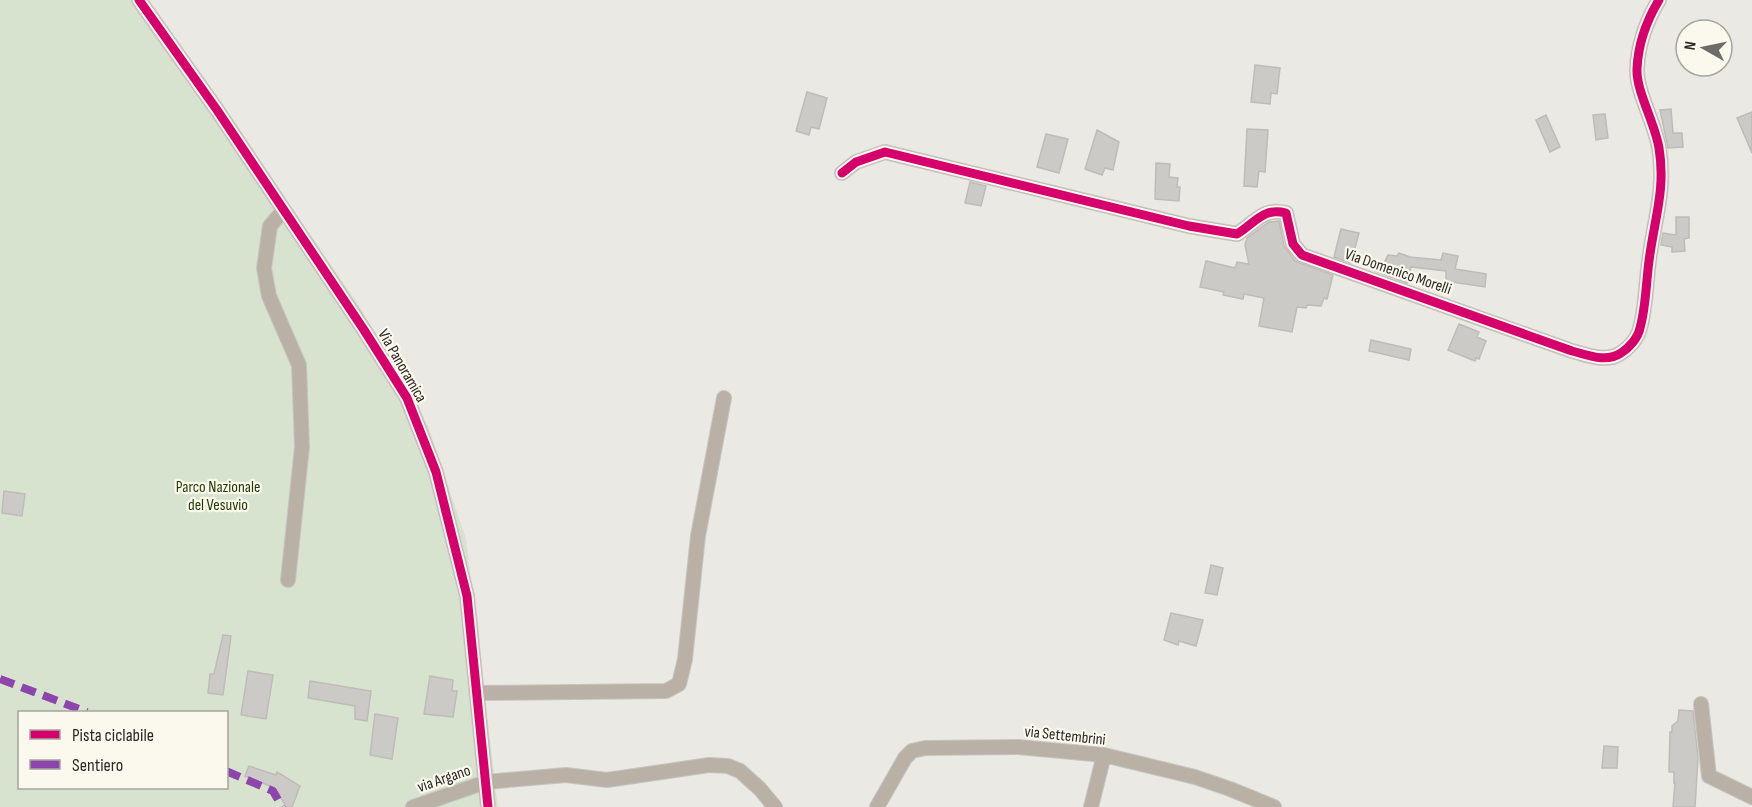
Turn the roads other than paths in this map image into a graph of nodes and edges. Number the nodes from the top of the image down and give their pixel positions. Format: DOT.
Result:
graph roads {
  1 [pos="139,0"];
  2 [pos="1659,0"];
  3 [pos="842,173"];
  4 [pos="283,211"];
  5 [pos="724,398"];
  6 [pos="288,580"];
  7 [pos="477,693"];
  8 [pos="1701,704"];
  9 [pos="1104,755"];
  10 [pos="486,782"];
  11 [pos="1752,797"];
  12 [pos="413,807"];
  13 [pos="488,807"];
  14 [pos="775,807"];
  15 [pos="877,807"];
  16 [pos="1091,807"];
  17 [pos="1274,807"];
  1 -- 4 [label="street, Via Panoramica"];
  2 -- 3 [label="street, Via Domenico Morelli"];
  4 -- 6 [label="street"];
  4 -- 7 [label="street, Via Panoramica"];
  5 -- 7 [label="street"];
  7 -- 10 [label="street, Via Panoramica"];
  8 -- 11 [label="street"];
  9 -- 15 [label="street, via Settembrini"];
  9 -- 16 [label="street"];
  9 -- 17 [label="street, via Settembrini"];
  10 -- 12 [label="street, via Argano"];
  10 -- 13 [label="street, Via Panoramica"];
  10 -- 14 [label="street"];
}
